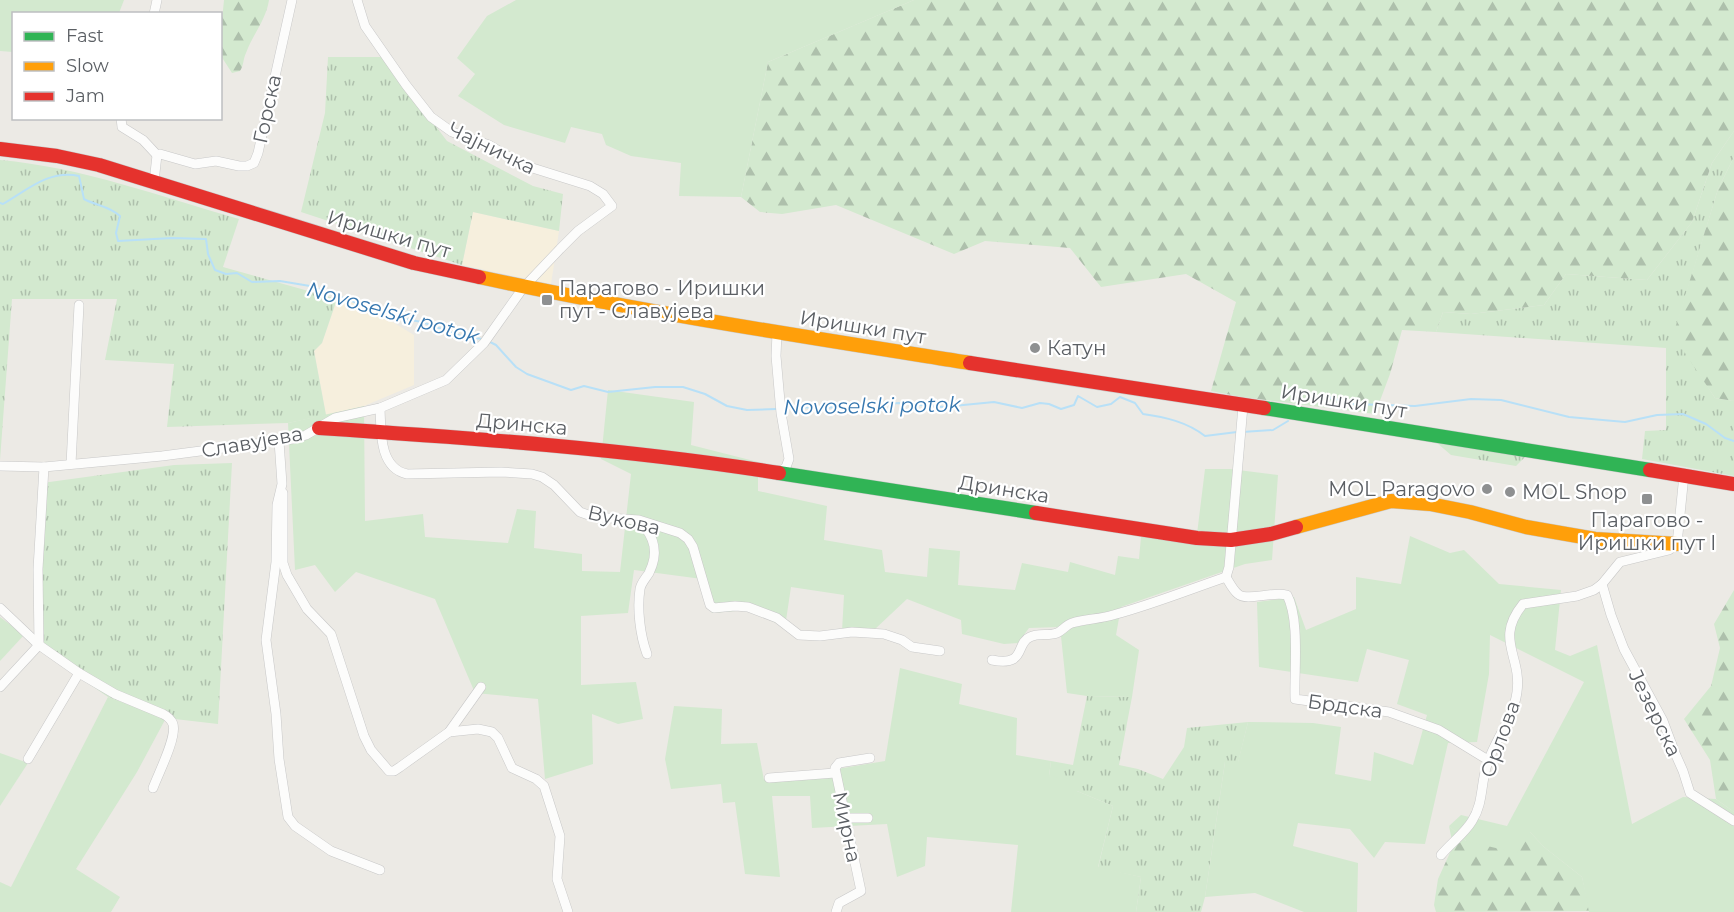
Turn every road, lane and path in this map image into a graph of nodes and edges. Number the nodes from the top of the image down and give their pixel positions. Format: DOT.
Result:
graph roads {
  1 [pos="292,0"];
  2 [pos="357,0"];
  3 [pos="121,120"];
  4 [pos="0,149"];
  5 [pos="157,155"];
  6 [pos="154,182"];
  7 [pos="612,206"];
  8 [pos="523,288"];
  9 [pos="79,305"];
  10 [pos="777,333"];
  11 [pos="1243,406"];
  12 [pos="380,408"];
  13 [pos="319,428"];
  14 [pos="381,433"];
  15 [pos="279,441"];
  16 [pos="789,459"];
  17 [pos="71,464"];
  18 [pos="0,466"];
  19 [pos="44,467"];
  20 [pos="780,472"];
  21 [pos="800,475"];
  22 [pos="1684,475"];
  23 [pos="282,484"];
  24 [pos="1734,484"];
  25 [pos="639,520"];
  26 [pos="1231,540"];
  27 [pos="1677,544"];
  28 [pos="1226,578"];
  29 [pos="1602,584"];
  30 [pos="0,608"];
  31 [pos="39,645"];
  32 [pos="940,651"];
  33 [pos="647,654"];
  34 [pos="992,660"];
  35 [pos="79,673"];
  36 [pos="0,687"];
  37 [pos="481,687"];
  38 [pos="449,732"];
  39 [pos="870,758"];
  40 [pos="28,759"];
  41 [pos="1488,760"];
  42 [pos="835,773"];
  43 [pos="769,778"];
  44 [pos="153,788"];
  45 [pos="845,818"];
  46 [pos="868,818"];
  47 [pos="1734,821"];
  48 [pos="1441,855"];
  49 [pos="380,870"];
  50 [pos="568,912"];
  51 [pos="836,912"];
  1 -- 5 [label="street, Горска"];
  2 -- 7 [label="street, Чајничка"];
  3 -- 5 [label="street"];
  4 -- 6 [label="main road, Иришки пут"];
  5 -- 6 [label="street"];
  6 -- 8 [label="main road, Иришки пут"];
  7 -- 8 [label="street, Славујева"];
  8 -- 10 [label="main road, Иришки пут"];
  8 -- 12 [label="street, Славујева"];
  9 -- 17 [label="street"];
  10 -- 11 [label="main road, Иришки пут"];
  10 -- 16 [label="street"];
  11 -- 22 [label="main road, Иришки пут"];
  11 -- 26 [label="street"];
  12 -- 13 [label="street, Славујева"];
  12 -- 14 [label="street, Вукова"];
  13 -- 14 [label="main road, Дринска"];
  13 -- 15 [label="street, Славујева"];
  14 -- 20 [label="main road, Дринска"];
  14 -- 25 [label="street, Вукова"];
  15 -- 17 [label="street, Славујева"];
  15 -- 23 [label="street"];
  16 -- 20 [label="street"];
  16 -- 21 [label="street"];
  17 -- 19 [label="street, Славујева"];
  18 -- 19 [label="street, Славујева"];
  19 -- 31 [label="street"];
  20 -- 21 [label="main road, Дринска"];
  21 -- 26 [label="main road, Дринска"];
  22 -- 24 [label="main road, Иришки пут"];
  22 -- 27 [label="street"];
  23 -- 38 [label="street"];
  23 -- 49 [label="street"];
  25 -- 32 [label="street, Вукова"];
  25 -- 33 [label="street"];
  26 -- 27 [label="main road, Дринска"];
  26 -- 28 [label="street"];
  27 -- 29 [label="street, Орлова"];
  28 -- 34 [label="street"];
  28 -- 41 [label="street, Брдска"];
  29 -- 41 [label="street, Орлова"];
  29 -- 47 [label="street, Језерска"];
  30 -- 31 [label="street"];
  31 -- 35 [label="street"];
  31 -- 36 [label="street"];
  35 -- 40 [label="street"];
  35 -- 44 [label="street"];
  37 -- 38 [label="street"];
  38 -- 50 [label="street"];
  39 -- 42 [label="street, Мирна"];
  41 -- 48 [label="street, Орлова"];
  42 -- 43 [label="street"];
  42 -- 45 [label="street, Мирна"];
  45 -- 46 [label="street"];
  45 -- 51 [label="street, Мирна"];
}
